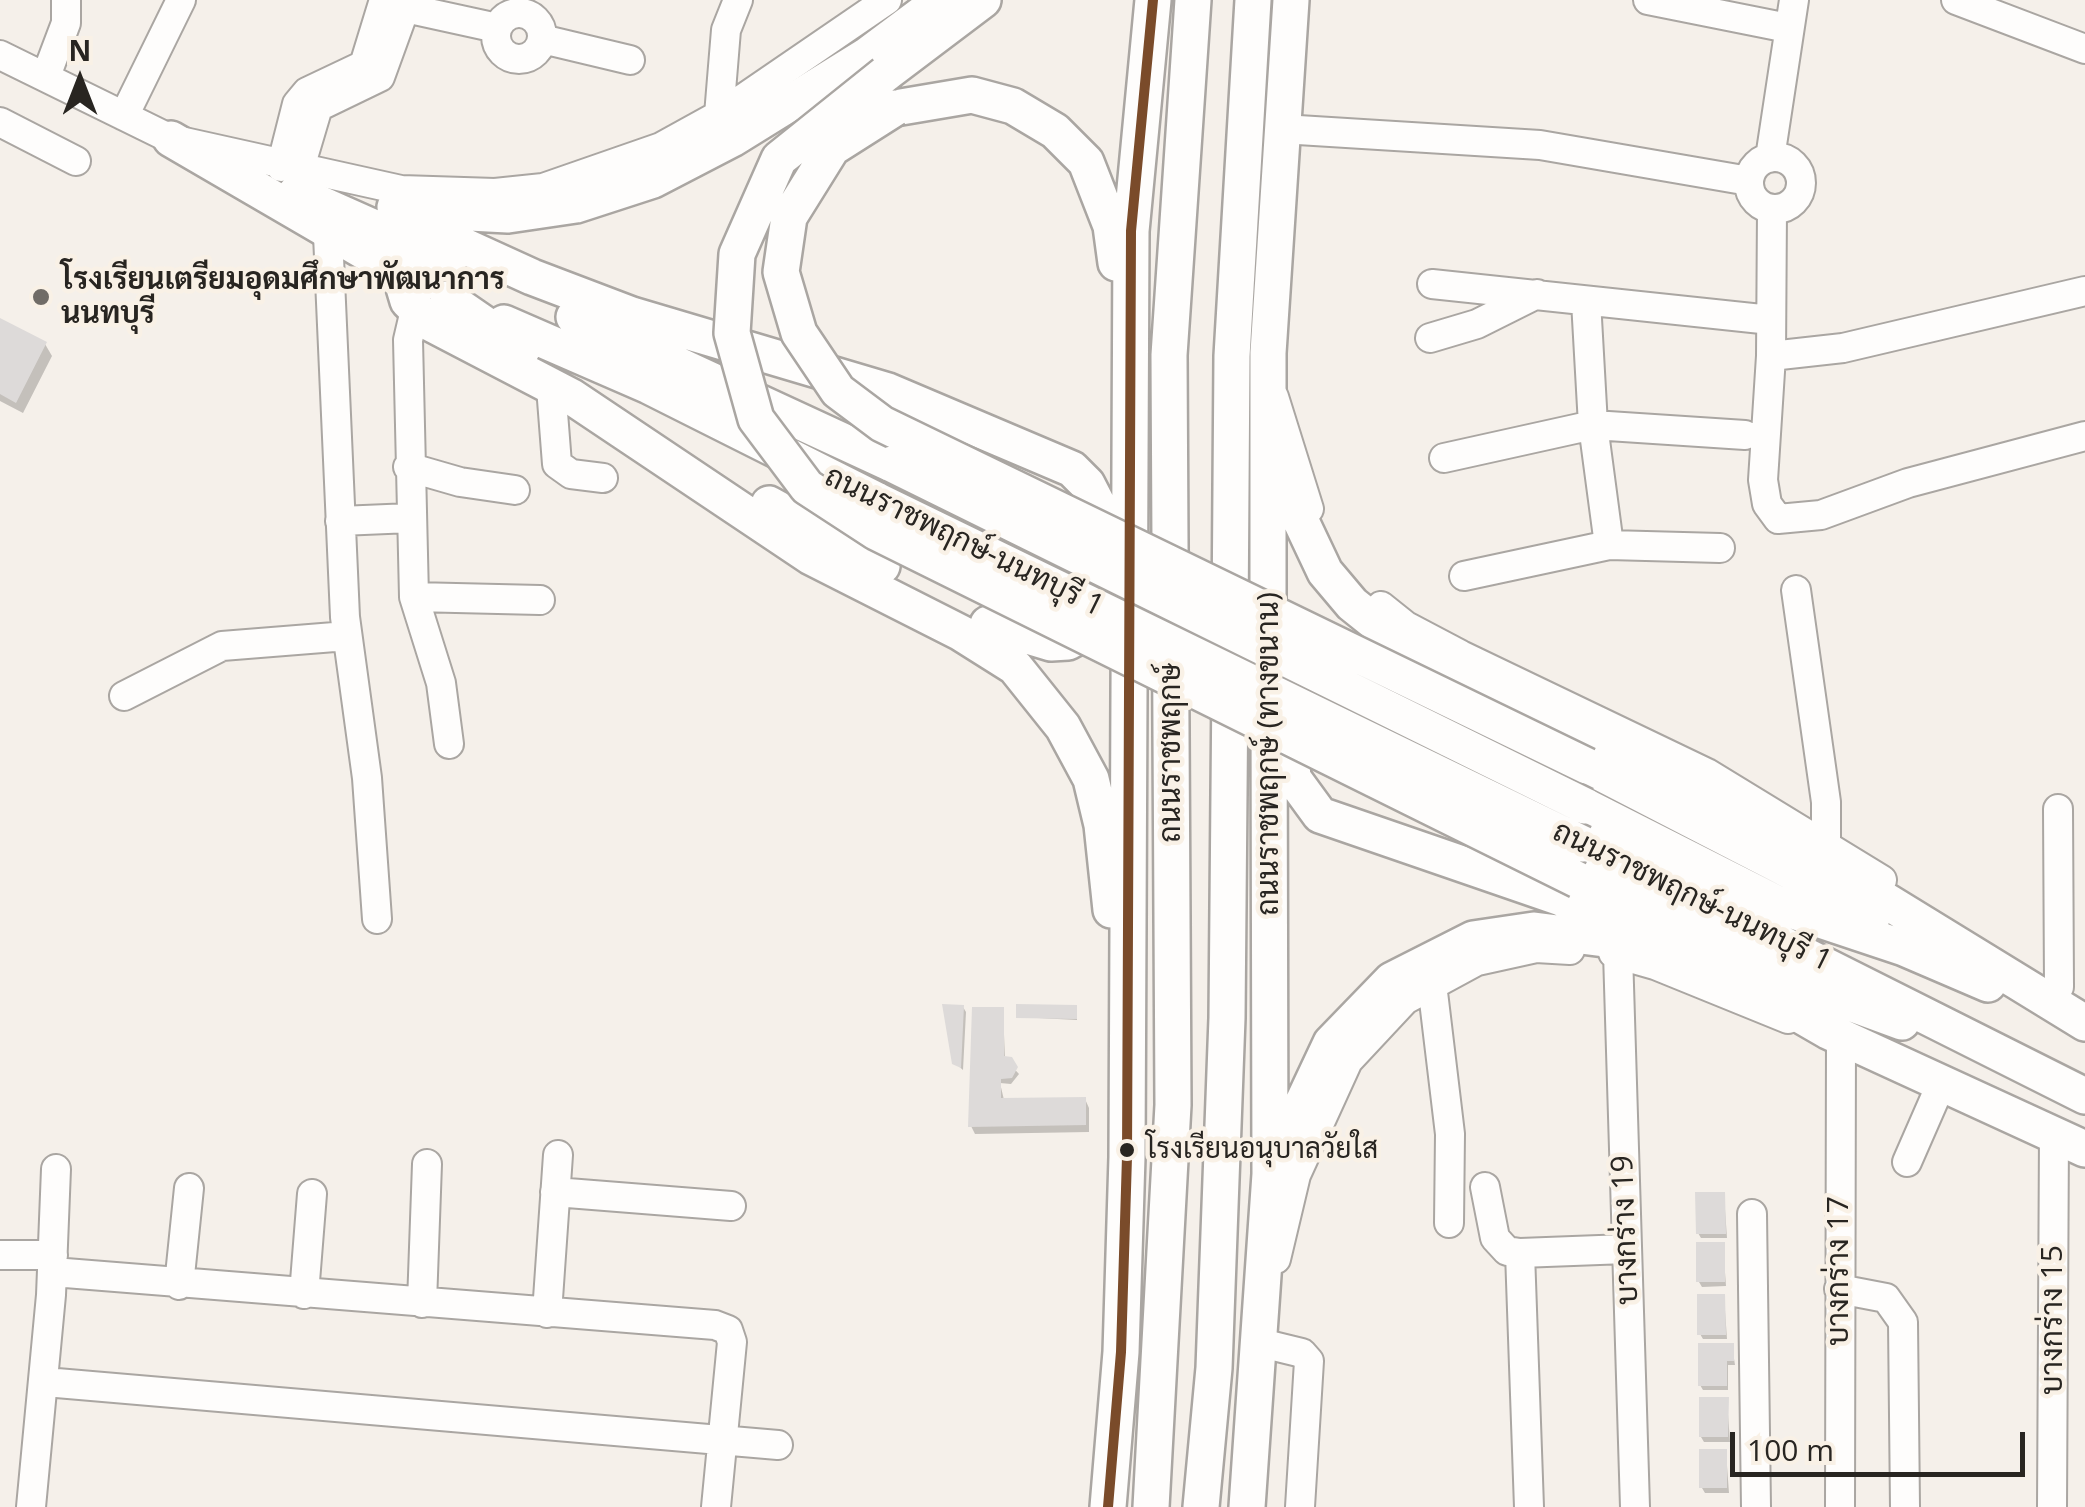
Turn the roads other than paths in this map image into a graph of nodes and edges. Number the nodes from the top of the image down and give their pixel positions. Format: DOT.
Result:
graph roads {
  1 [pos="182,0"];
  2 [pos="738,0"];
  3 [pos="887,0"];
  4 [pos="941,0"];
  5 [pos="983,0"];
  6 [pos="1153,0"];
  7 [pos="1193,0"];
  8 [pos="1291,0"];
  9 [pos="1648,0"];
  10 [pos="1794,0"];
  11 [pos="1956,0"];
  12 [pos="1253,1"];
  13 [pos="60,3"];
  14 [pos="534,18"];
  15 [pos="497,28"];
  16 [pos="1788,28"];
  17 [pos="2085,49"];
  18 [pos="0,55"];
  19 [pos="630,60"];
  20 [pos="46,76"];
  21 [pos="719,114"];
  22 [pos="124,116"];
  23 [pos="0,122"];
  24 [pos="1282,129"];
  25 [pos="171,139"];
  26 [pos="1770,158"];
  27 [pos="76,161"];
  28 [pos="231,165"];
  29 [pos="290,169"];
  30 [pos="1749,181"];
  31 [pos="395,207"];
  32 [pos="1772,210"];
  33 [pos="328,234"];
  34 [pos="1432,284"];
  35 [pos="2085,290"];
  36 [pos="1538,294"];
  37 [pos="1586,301"];
  38 [pos="431,305"];
  39 [pos="1771,320"];
  40 [pos="1430,338"];
  41 [pos="1128,343"];
  42 [pos="1771,356"];
  43 [pos="1268,382"];
  44 [pos="551,387"];
  45 [pos="1594,425"];
  46 [pos="1745,435"];
  47 [pos="2085,436"];
  48 [pos="1268,452"];
  49 [pos="1444,458"];
  50 [pos="408,466"];
  51 [pos="604,478"];
  52 [pos="515,490"];
  53 [pos="411,518"];
  54 [pos="340,520"];
  55 [pos="1608,546"];
  56 [pos="1720,548"];
  57 [pos="1464,576"];
  58 [pos="1796,590"];
  59 [pos="414,597"];
  60 [pos="540,600"];
  61 [pos="988,624"];
  62 [pos="347,636"];
  63 [pos="1402,644"];
  64 [pos="124,696"];
  65 [pos="449,744"];
  66 [pos="2058,809"];
  67 [pos="1826,844"];
  68 [pos="1130,881"];
  69 [pos="377,919"];
  70 [pos="1659,946"];
  71 [pos="1904,948"];
  72 [pos="1618,953"];
  73 [pos="1432,984"];
  74 [pos="2059,987"];
  75 [pos="1128,989"];
  76 [pos="2085,1002"];
  77 [pos="2085,1024"];
  78 [pos="1834,1033"];
  79 [pos="2044,1074"];
  80 [pos="1942,1082"];
  81 [pos="2085,1096"];
  82 [pos="2069,1141"];
  83 [pos="558,1155"];
  84 [pos="1906,1162"];
  85 [pos="427,1164"];
  86 [pos="56,1169"];
  87 [pos="1270,1174"];
  88 [pos="1484,1187"];
  89 [pos="190,1188"];
  90 [pos="555,1192"];
  91 [pos="312,1194"];
  92 [pos="730,1206"];
  93 [pos="1752,1214"];
  94 [pos="1450,1222"];
  95 [pos="1626,1249"];
  96 [pos="1520,1253"];
  97 [pos="0,1255"];
  98 [pos="53,1264"];
  99 [pos="179,1285"];
  100 [pos="1839,1289"];
  101 [pos="304,1294"];
  102 [pos="422,1304"];
  103 [pos="547,1313"];
  104 [pos="1262,1328"];
  105 [pos="45,1382"];
  106 [pos="722,1440"];
  107 [pos="778,1445"];
  108 [pos="31,1507"];
  109 [pos="716,1507"];
  110 [pos="1108,1507"];
  111 [pos="1151,1507"];
  112 [pos="1202,1507"];
  113 [pos="1247,1507"];
  114 [pos="1300,1507"];
  115 [pos="1530,1507"];
  116 [pos="1635,1507"];
  117 [pos="1756,1507"];
  118 [pos="1840,1507"];
  119 [pos="1905,1507"];
  120 [pos="2052,1507"];
  1 -- 22 [label="street"];
  2 -- 21 [label="street"];
  3 -- 21 [label="street"];
  4 -- 31 [label="main road"];
  5 -- 79 [label="main road, bridge"];
  6 -- 41 [label="main road"];
  7 -- 111 [label="main road, ถนนราชพฤกษ์"];
  8 -- 24 [label="main road, ถนนราชพฤกษ์ (ทางขนาน)"];
  9 -- 16 [label="street"];
  10 -- 16 [label="street"];
  11 -- 17 [label="street"];
  12 -- 112 [label="main road, ถนนราชพฤกษ์"];
  13 -- 20 [label="street"];
  14 -- 15 [label="street"];
  14 -- 15 [label="street"];
  14 -- 19 [label="street"];
  15 -- 29 [label="street"];
  16 -- 26 [label="street"];
  18 -- 20 [label="street, ถนนราชพฤกษ์-นนทบุรี 1"];
  20 -- 22 [label="street, ถนนราชพฤกษ์-นนทบุรี 1"];
  21 -- 29 [label="street"];
  22 -- 25 [label="street, ถนนราชพฤกษ์-นนทบุรี 1"];
  23 -- 27 [label="street"];
  24 -- 30 [label="street"];
  24 -- 43 [label="main road, ถนนราชพฤกษ์ (ทางขนาน)"];
  25 -- 28 [label="main road, ถนนราชพฤกษ์-นนทบุรี 1"];
  25 -- 29 [label="street"];
  25 -- 33 [label="main road, ถนนราชพฤกษ์-นนทบุรี 1"];
  26 -- 30 [label="street"];
  26 -- 32 [label="street"];
  28 -- 31 [label="main road"];
  28 -- 71 [label="main road, ถนนราชพฤกษ์-นนทบุรี 1, bridge"];
  30 -- 32 [label="street"];
  31 -- 61 [label="main road"];
  32 -- 39 [label="street"];
  33 -- 38 [label="main road, ถนนราชพฤกษ์-นนทบุรี 1"];
  33 -- 54 [label="street"];
  34 -- 36 [label="street"];
  35 -- 42 [label="street"];
  36 -- 37 [label="street"];
  36 -- 40 [label="street"];
  37 -- 39 [label="street"];
  37 -- 45 [label="street"];
  38 -- 44 [label="main road"];
  38 -- 50 [label="street"];
  38 -- 61 [label="main road"];
  38 -- 79 [label="main road, ถนนราชพฤกษ์-นนทบุรี 1, bridge"];
  39 -- 42 [label="street"];
  41 -- 68 [label="main road"];
  41 -- 71 [label="main road, bridge"];
  42 -- 47 [label="street"];
  43 -- 48 [label="main road, ถนนราชพฤกษ์ (ทางขนาน)"];
  43 -- 67 [label="street"];
  44 -- 51 [label="street"];
  44 -- 75 [label="main road"];
  45 -- 46 [label="street"];
  45 -- 49 [label="street"];
  45 -- 55 [label="street"];
  48 -- 63 [label="main road"];
  48 -- 87 [label="main road, ถนนราชพฤกษ์ (ทางขนาน)"];
  50 -- 52 [label="street"];
  50 -- 53 [label="street"];
  53 -- 54 [label="street"];
  53 -- 59 [label="street"];
  54 -- 62 [label="street"];
  55 -- 56 [label="street"];
  55 -- 57 [label="street"];
  58 -- 67 [label="street"];
  59 -- 60 [label="street"];
  59 -- 65 [label="street"];
  61 -- 68 [label="main road"];
  62 -- 64 [label="street"];
  62 -- 69 [label="street"];
  63 -- 70 [label="main road"];
  63 -- 77 [label="main road"];
  66 -- 74 [label="street"];
  67 -- 74 [label="street"];
  68 -- 75 [label="main road"];
  70 -- 78 [label="main road"];
  70 -- 87 [label="main road"];
  71 -- 77 [label="main road, ถนนราชพฤกษ์-นนทบุรี 1"];
  72 -- 73 [label="street"];
  72 -- 78 [label="street"];
  72 -- 95 [label="street, บางกร่าง 19"];
  73 -- 94 [label="street"];
  73 -- 104 [label="street"];
  74 -- 76 [label="street"];
  75 -- 110 [label="main road"];
  78 -- 80 [label="main road"];
  78 -- 100 [label="street, บางกร่าง 17"];
  79 -- 81 [label="main road, ถนนราชพฤกษ์-นนทบุรี 1"];
  80 -- 82 [label="main road"];
  80 -- 84 [label="street"];
  82 -- 120 [label="street, บางกร่าง 15"];
  83 -- 90 [label="street"];
  85 -- 102 [label="street"];
  86 -- 98 [label="street"];
  87 -- 104 [label="main road, ถนนราชพฤกษ์ (ทางขนาน)"];
  88 -- 96 [label="street"];
  89 -- 99 [label="street"];
  90 -- 92 [label="street"];
  90 -- 103 [label="street"];
  91 -- 101 [label="street"];
  93 -- 117 [label="street"];
  95 -- 96 [label="street"];
  95 -- 116 [label="street, บางกร่าง 19"];
  96 -- 115 [label="street"];
  97 -- 98 [label="street"];
  98 -- 99 [label="street"];
  98 -- 105 [label="street"];
  99 -- 101 [label="street"];
  100 -- 118 [label="street, บางกร่าง 17"];
  100 -- 119 [label="street"];
  101 -- 102 [label="street"];
  102 -- 103 [label="street"];
  103 -- 106 [label="street"];
  104 -- 113 [label="main road, ถนนราชพฤกษ์ (ทางขนาน)"];
  104 -- 114 [label="street"];
  105 -- 106 [label="street"];
  105 -- 108 [label="street"];
  106 -- 107 [label="street"];
  106 -- 109 [label="street"];
}
